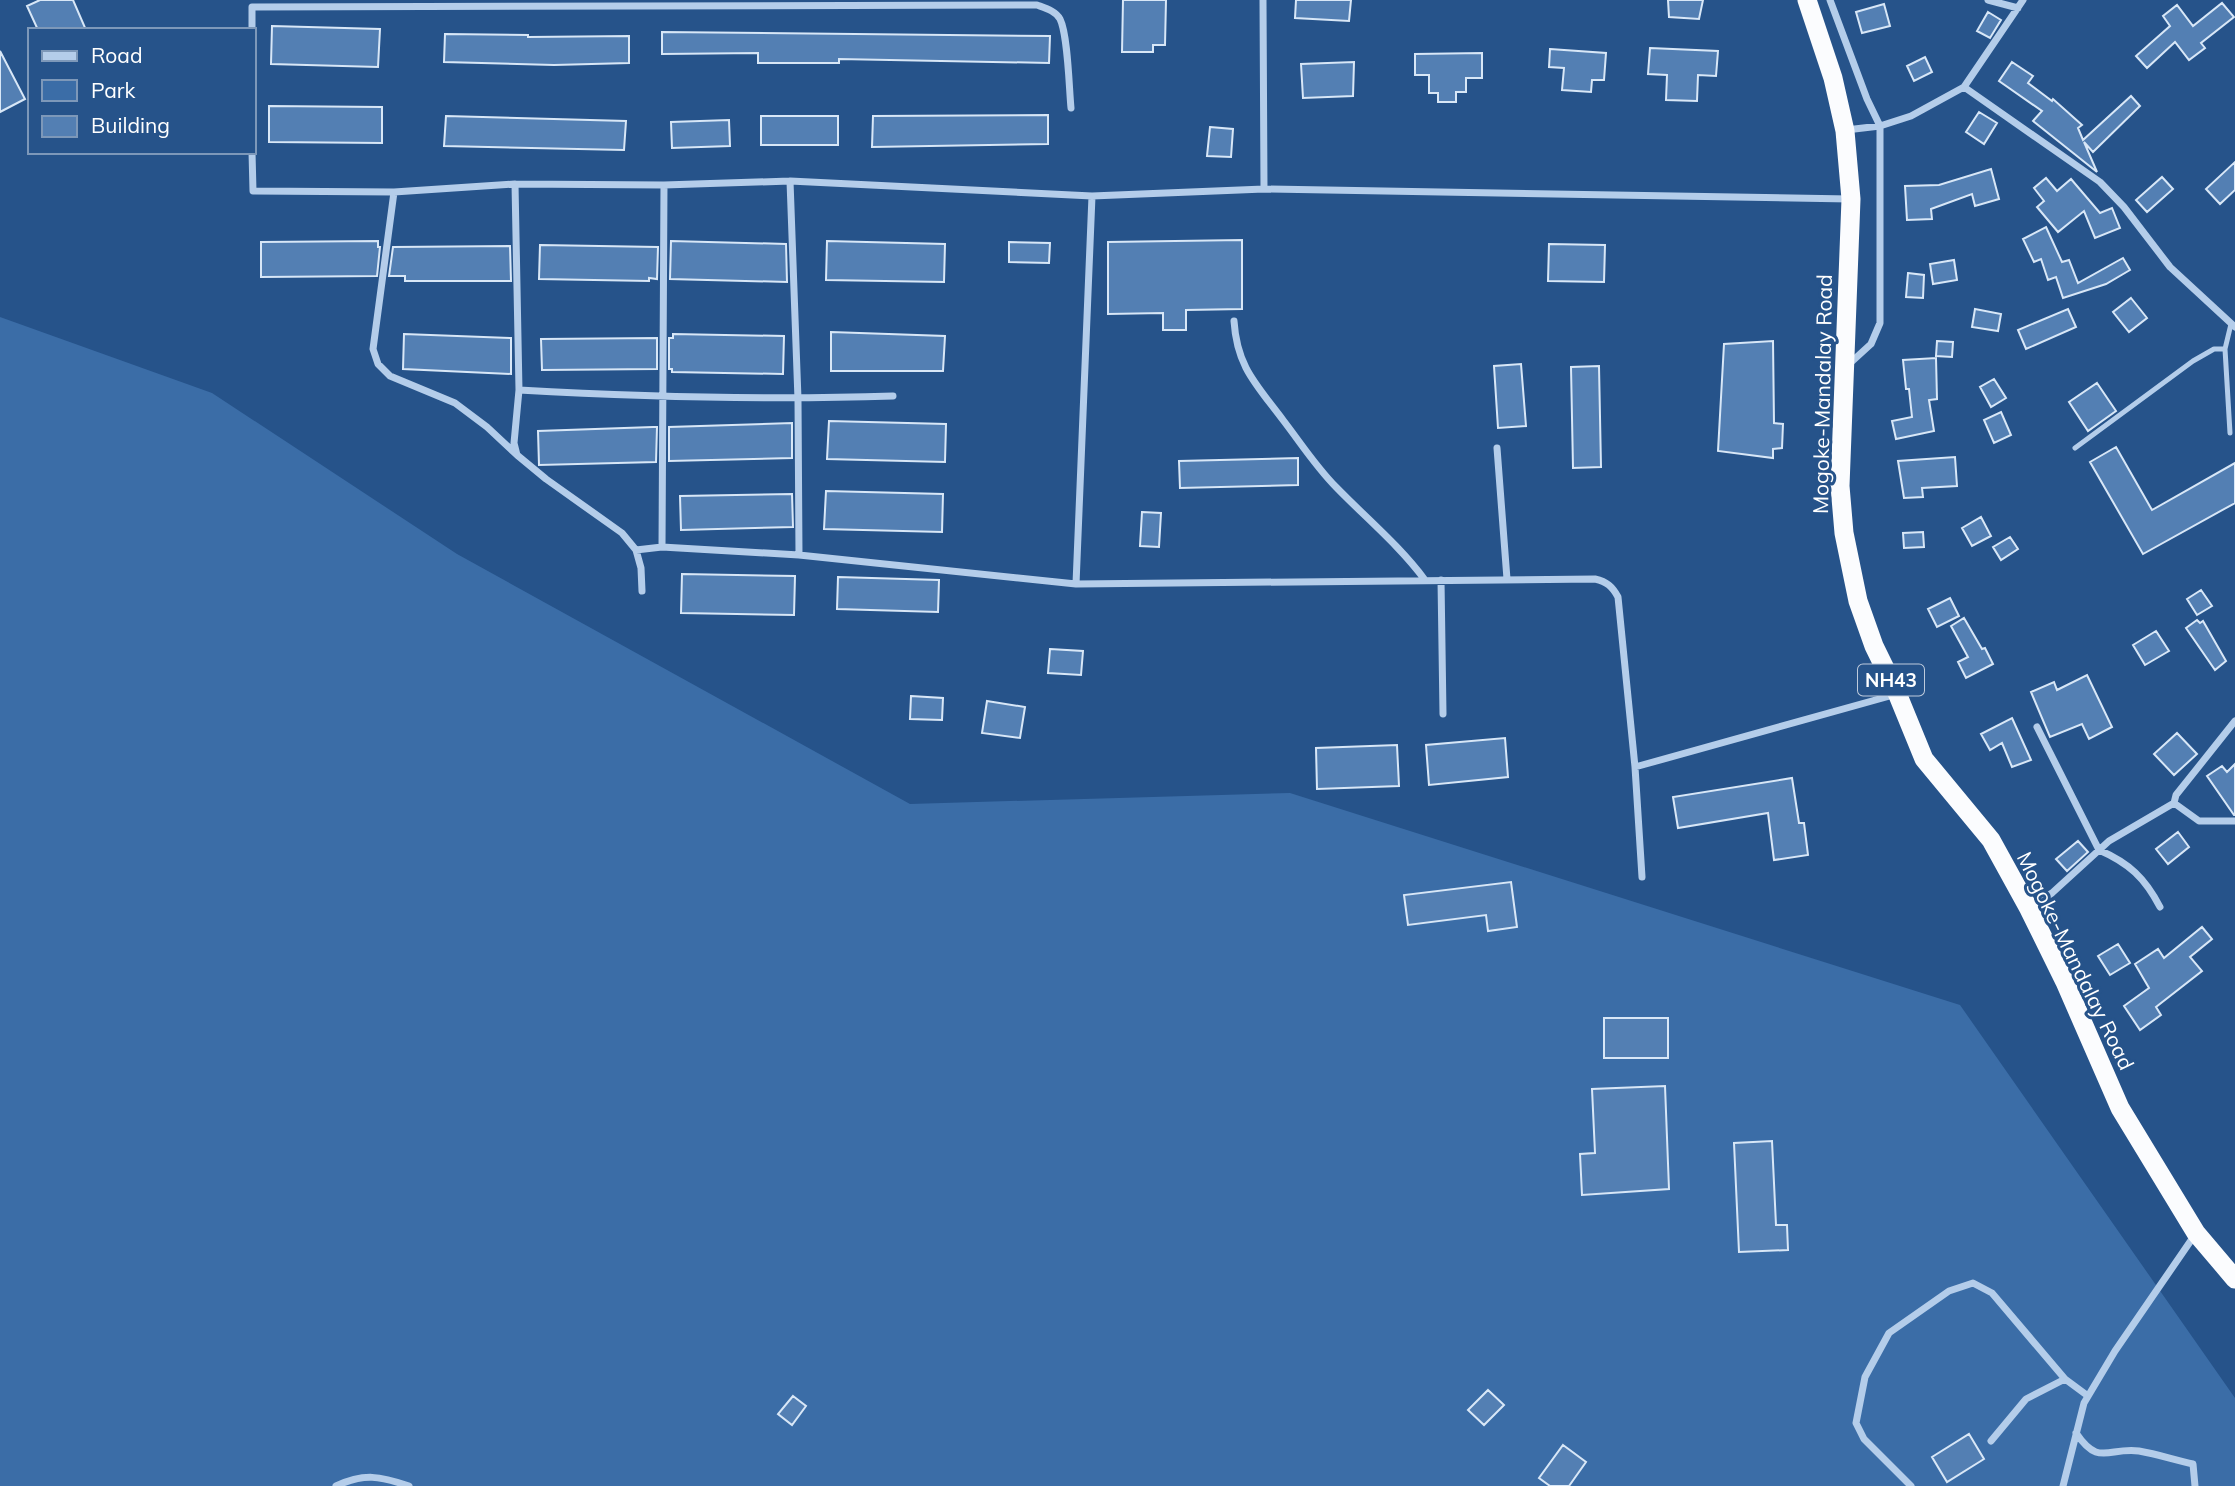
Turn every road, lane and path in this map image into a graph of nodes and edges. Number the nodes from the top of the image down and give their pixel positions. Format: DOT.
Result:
graph roads {
  1 [pos="1264,0"];
  2 [pos="1807,0"];
  3 [pos="1830,0"];
  4 [pos="1988,0"];
  5 [pos="2023,0"];
  6 [pos="2018,8"];
  7 [pos="252,28"];
  8 [pos="1964,87"];
  9 [pos="1071,108"];
  10 [pos="1880,126"];
  11 [pos="1845,131"];
  12 [pos="252,154"];
  13 [pos="790,180"];
  14 [pos="515,184"];
  15 [pos="664,185"];
  16 [pos="1264,189"];
  17 [pos="394,192"];
  18 [pos="1092,196"];
  19 [pos="1851,199"];
  20 [pos="1234,321"];
  21 [pos="2233,325"];
  22 [pos="2225,349"];
  23 [pos="1844,368"];
  24 [pos="519,390"];
  25 [pos="893,396"];
  26 [pos="661,398"];
  27 [pos="798,399"];
  28 [pos="2230,433"];
  29 [pos="1497,447"];
  30 [pos="2075,448"];
  31 [pos="517,455"];
  32 [pos="662,547"];
  33 [pos="636,550"];
  34 [pos="799,555"];
  35 [pos="1507,579"];
  36 [pos="1425,580"];
  37 [pos="1441,580"];
  38 [pos="1076,584"];
  39 [pos="642,590"];
  40 [pos="1897,694"];
  41 [pos="1443,714"];
  42 [pos="2235,721"];
  43 [pos="2037,727"];
  44 [pos="1635,767"];
  45 [pos="2174,803"];
  46 [pos="2235,821"];
  47 [pos="2099,850"];
  48 [pos="1642,877"];
  49 [pos="2160,907"];
  50 [pos="2029,909"];
  51 [pos="2196,1233"];
  52 [pos="2235,1279"];
  53 [pos="2065,1378"];
  54 [pos="2088,1396"];
  55 [pos="2076,1433"];
  56 [pos="1991,1441"];
  57 [pos="336,1486"];
  58 [pos="409,1486"];
  59 [pos="1911,1486"];
  60 [pos="2063,1486"];
  61 [pos="2195,1486"];
  1 -- 16 [label="street"];
  2 -- 11 [label="highway, Mogoke-Mandalay Road / NH43"];
  3 -- 10 [label="street"];
  4 -- 6 [label="street"];
  5 -- 6 [label="street"];
  6 -- 8 [label="street"];
  7 -- 9 [label="street"];
  8 -- 10 [label="street"];
  8 -- 21 [label="street"];
  10 -- 11 [label="street"];
  10 -- 23 [label="street"];
  11 -- 19 [label="highway, Mogoke-Mandalay Road / NH43"];
  12 -- 17 [label="street"];
  13 -- 15 [label="street"];
  13 -- 18 [label="street"];
  13 -- 27 [label="street"];
  14 -- 15 [label="street"];
  14 -- 17 [label="street"];
  14 -- 24 [label="street"];
  15 -- 26 [label="street"];
  16 -- 18 [label="street"];
  16 -- 19 [label="street"];
  17 -- 31 [label="street"];
  18 -- 38 [label="street"];
  19 -- 23 [label="highway, Mogoke-Mandalay Road / NH43"];
  20 -- 36 [label="street"];
  21 -- 22 [label="lane"];
  22 -- 28 [label="lane"];
  22 -- 30 [label="lane"];
  23 -- 40 [label="highway, Mogoke-Mandalay Road / NH43"];
  24 -- 26 [label="street"];
  24 -- 31 [label="street"];
  25 -- 27 [label="street"];
  26 -- 27 [label="street"];
  26 -- 32 [label="street"];
  27 -- 34 [label="street"];
  29 -- 35 [label="street"];
  31 -- 33 [label="street"];
  32 -- 33 [label="street"];
  32 -- 34 [label="street"];
  33 -- 39 [label="street"];
  34 -- 38 [label="street"];
  35 -- 37 [label="street"];
  35 -- 44 [label="street"];
  36 -- 37 [label="street"];
  36 -- 38 [label="street"];
  37 -- 41 [label="street"];
  40 -- 44 [label="street"];
  40 -- 50 [label="highway, Mogoke-Mandalay Road / NH43"];
  42 -- 45 [label="street"];
  43 -- 47 [label="street"];
  44 -- 48 [label="street"];
  45 -- 46 [label="street"];
  45 -- 47 [label="street"];
  47 -- 49 [label="street"];
  47 -- 50 [label="street"];
  50 -- 51 [label="highway, Mogoke-Mandalay Road / NH43"];
  51 -- 52 [label="highway, Mogoke-Mandalay Road / NH43"];
  51 -- 54 [label="street"];
  53 -- 54 [label="street"];
  53 -- 56 [label="street"];
  53 -- 59 [label="street"];
  54 -- 55 [label="street"];
  55 -- 60 [label="street"];
  55 -- 61 [label="street"];
  57 -- 58 [label="street"];
}
